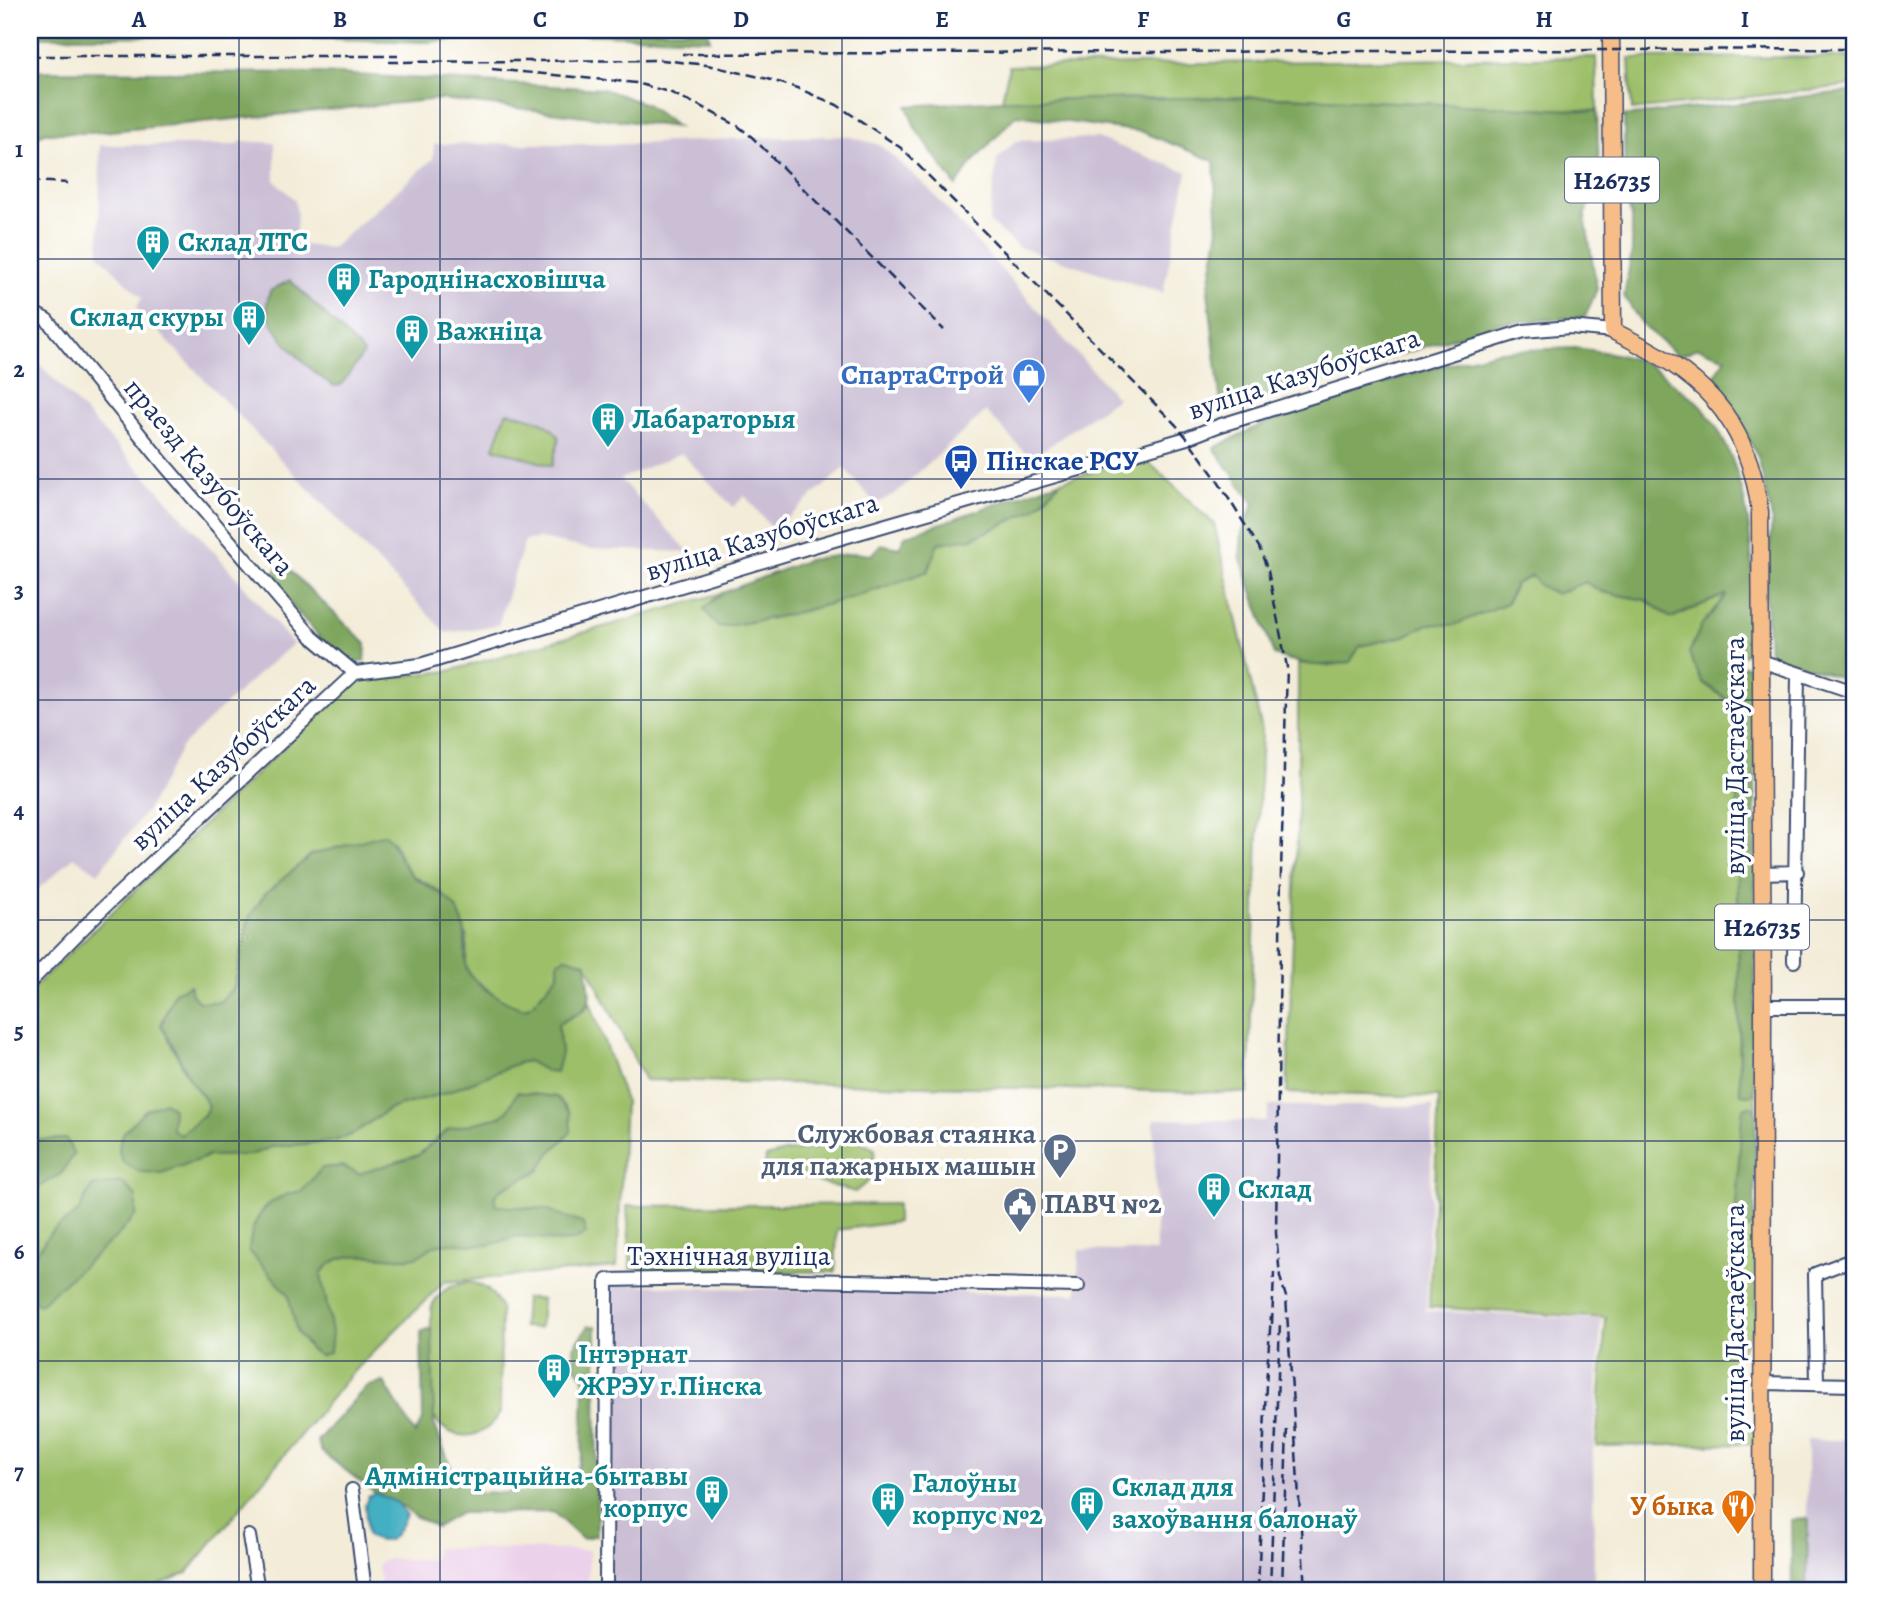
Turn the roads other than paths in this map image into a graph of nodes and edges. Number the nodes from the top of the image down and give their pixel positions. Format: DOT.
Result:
graph roads {
  1 [pos="1611,30"];
  2 [pos="30,310"];
  3 [pos="1613,331"];
  4 [pos="1760,662"];
  5 [pos="355,673"];
  6 [pos="1798,674"];
  7 [pos="1854,692"];
  8 [pos="1797,872"];
  9 [pos="1761,873"];
  10 [pos="1794,961"];
  11 [pos="30,982"];
  12 [pos="1763,1006"];
  13 [pos="1854,1006"];
  14 [pos="1854,1259"];
  15 [pos="1077,1286"];
  16 [pos="1761,1383"];
  17 [pos="1817,1384"];
  18 [pos="1854,1385"];
  19 [pos="352,1490"];
  20 [pos="249,1536"];
  21 [pos="258,1590"];
  22 [pos="365,1590"];
  23 [pos="606,1590"];
  24 [pos="1762,1590"];
  1 -- 3 [label="main road, Н26735"];
  2 -- 5 [label="street, праезд Казубоўскага"];
  3 -- 4 [label="main road, вуліца Дастаеўскага / Н26735"];
  3 -- 5 [label="street, вуліца Казубоўскага"];
  4 -- 6 [label="street"];
  4 -- 9 [label="main road, вуліца Дастаеўскага / Н26735"];
  5 -- 11 [label="street, вуліца Казубоўскага"];
  6 -- 7 [label="street"];
  6 -- 8 [label="street"];
  8 -- 9 [label="street"];
  8 -- 10 [label="street"];
  9 -- 12 [label="main road, вуліца Дастаеўскага / Н26735"];
  12 -- 13 [label="street"];
  12 -- 16 [label="main road, вуліца Дастаеўскага / Н26735"];
  14 -- 17 [label="street"];
  15 -- 23 [label="street, Тэхнічная вуліца"];
  16 -- 17 [label="street"];
  16 -- 24 [label="main road, вуліца Дастаеўскага / Н26735"];
  17 -- 18 [label="street"];
  19 -- 22 [label="street"];
  20 -- 21 [label="street"];
}
